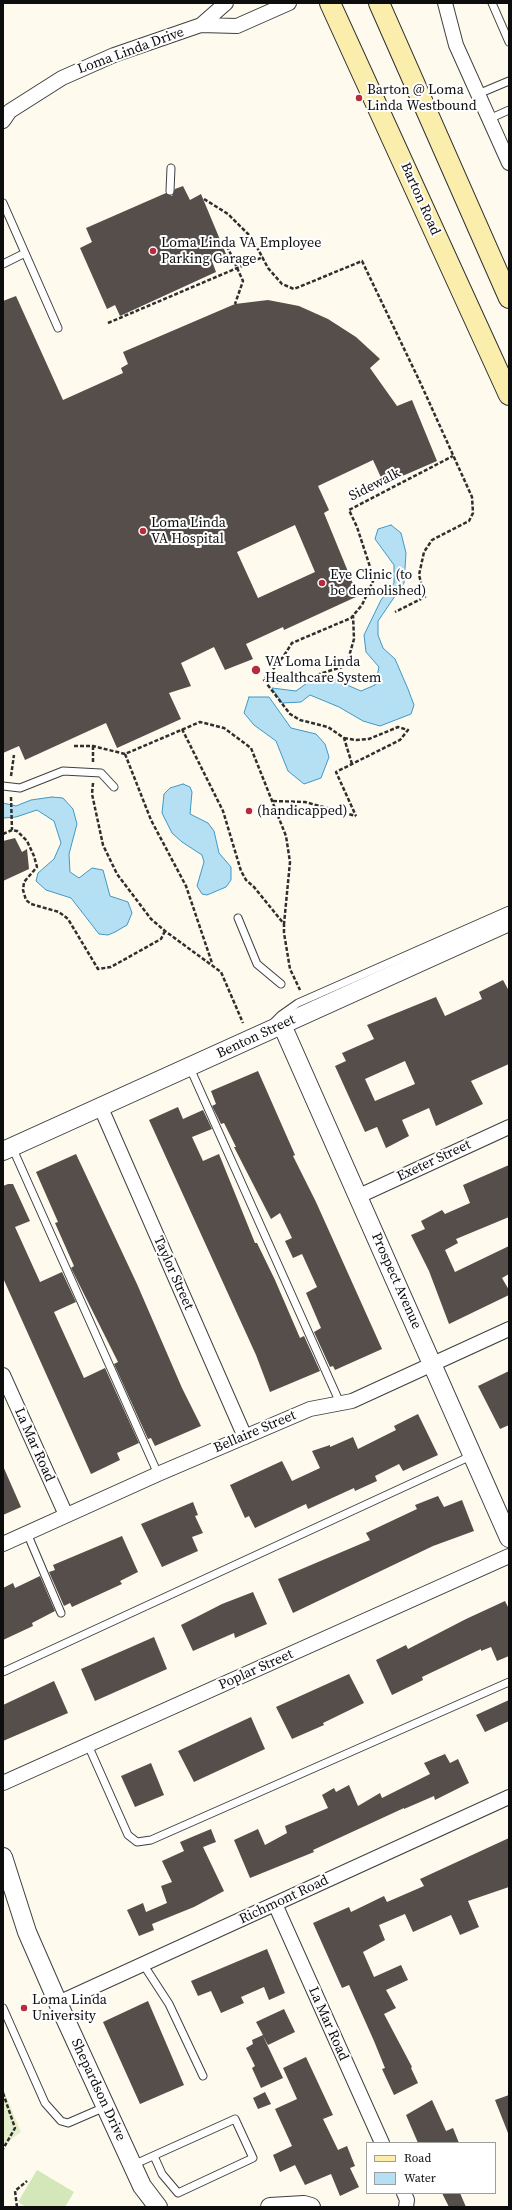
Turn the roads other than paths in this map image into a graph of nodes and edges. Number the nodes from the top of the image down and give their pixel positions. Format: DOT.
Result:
graph roads {
  1 [pos="226,3"];
  2 [pos="289,3"];
  3 [pos="330,3"];
  4 [pos="379,3"];
  5 [pos="445,3"];
  6 [pos="492,3"];
  7 [pos="202,26"];
  8 [pos="509,42"];
  9 [pos="509,81"];
  10 [pos="478,94"];
  11 [pos="509,110"];
  12 [pos="489,119"];
  13 [pos="3,122"];
  14 [pos="509,163"];
  15 [pos="171,168"];
  16 [pos="170,191"];
  17 [pos="3,203"];
  18 [pos="25,253"];
  19 [pos="3,264"];
  20 [pos="509,298"];
  21 [pos="58,328"];
  22 [pos="509,395"];
  23 [pos="3,786"];
  24 [pos="114,787"];
  25 [pos="509,910"];
  26 [pos="238,918"];
  27 [pos="509,922"];
  28 [pos="281,984"];
  29 [pos="282,1025"];
  30 [pos="264,1034"];
  31 [pos="190,1068"];
  32 [pos="101,1108"];
  33 [pos="509,1127"];
  34 [pos="8,1149"];
  35 [pos="359,1196"];
  36 [pos="509,1329"];
  37 [pos="432,1363"];
  38 [pos="3,1375"];
  39 [pos="340,1403"];
  40 [pos="245,1437"];
  41 [pos="472,1455"];
  42 [pos="158,1474"];
  43 [pos="66,1515"];
  44 [pos="27,1533"];
  45 [pos="509,1538"];
  46 [pos="3,1544"];
  47 [pos="509,1556"];
  48 [pos="61,1613"];
  49 [pos="3,1672"];
  50 [pos="509,1682"];
  51 [pos="88,1745"];
  52 [pos="3,1783"];
  53 [pos="509,1797"];
  54 [pos="3,1857"];
  55 [pos="274,1904"];
  56 [pos="143,1964"];
  57 [pos="58,2003"];
  58 [pos="3,2008"];
  59 [pos="203,2076"];
  60 [pos="106,2106"];
  61 [pos="382,2142"];
  62 [pos="154,2156"];
  63 [pos="132,2165"];
  64 [pos="404,2194"];
  65 [pos="158,2207"];
  66 [pos="270,2207"];
  67 [pos="311,2207"];
  68 [pos="406,2207"];
  1 -- 7 [label="street, Loma Linda Drive"];
  2 -- 7 [label="street, Loma Linda Drive"];
  3 -- 22 [label="main road, Barton Road"];
  4 -- 20 [label="main road"];
  5 -- 10 [label="street"];
  6 -- 8 [label="lane"];
  7 -- 13 [label="street, Loma Linda Drive"];
  9 -- 10 [label="lane"];
  10 -- 12 [label="street"];
  11 -- 12 [label="lane"];
  12 -- 14 [label="street"];
  15 -- 16 [label="lane"];
  17 -- 18 [label="lane"];
  18 -- 19 [label="lane"];
  18 -- 21 [label="lane"];
  23 -- 24 [label="lane"];
  25 -- 30 [label="lane"];
  26 -- 28 [label="lane"];
  27 -- 29 [label="street, Benton Street"];
  29 -- 30 [label="street, Benton Street"];
  29 -- 35 [label="street, Prospect Avenue"];
  30 -- 31 [label="street, Benton Street"];
  31 -- 32 [label="street, Benton Street"];
  31 -- 39 [label="lane"];
  32 -- 34 [label="street, Benton Street"];
  32 -- 40 [label="street, Taylor Street"];
  33 -- 35 [label="street, Exeter Street"];
  34 -- 42 [label="lane"];
  35 -- 37 [label="street, Prospect Avenue"];
  36 -- 37 [label="street, Bellaire Street"];
  37 -- 39 [label="street, Bellaire Street"];
  37 -- 41 [label="street, Prospect Avenue"];
  38 -- 43 [label="street, La Mar Road"];
  39 -- 40 [label="street, Bellaire Street"];
  40 -- 42 [label="street, Bellaire Street"];
  41 -- 45 [label="street, Prospect Avenue"];
  41 -- 49 [label="lane"];
  42 -- 43 [label="street, Bellaire Street"];
  43 -- 44 [label="street, Bellaire Street"];
  44 -- 46 [label="street, Bellaire Street"];
  44 -- 48 [label="lane"];
  47 -- 51 [label="street, Poplar Street"];
  50 -- 51 [label="lane"];
  51 -- 52 [label="street, Poplar Street"];
  53 -- 55 [label="street, Richmont Road"];
  54 -- 57 [label="street, Shepardson Drive"];
  55 -- 56 [label="street, Richmont Road"];
  55 -- 61 [label="street, La Mar Road"];
  56 -- 57 [label="street, Richmont Road"];
  56 -- 59 [label="lane"];
  57 -- 60 [label="street, Shepardson Drive"];
  58 -- 60 [label="lane"];
  60 -- 63 [label="street, Shepardson Drive"];
  62 -- 62 [label="lane"];
  62 -- 63 [label="lane"];
  63 -- 65 [label="street, Shepardson Drive"];
  64 -- 68 [label="street"];
  66 -- 67 [label="street"];
}
